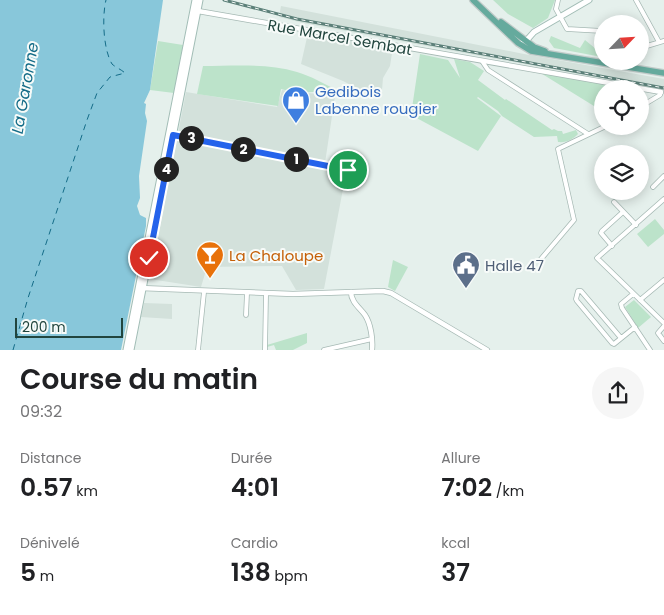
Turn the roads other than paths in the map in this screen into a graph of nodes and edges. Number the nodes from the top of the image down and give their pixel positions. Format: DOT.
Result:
graph roads {
  1 [pos="195,0"];
  2 [pos="200,0"];
  3 [pos="473,0"];
  4 [pos="477,0"];
  5 [pos="558,0"];
  6 [pos="589,0"];
  7 [pos="636,0"];
  8 [pos="195,13"];
  9 [pos="560,17"];
  10 [pos="499,24"];
  11 [pos="594,31"];
  12 [pos="526,41"];
  13 [pos="661,42"];
  14 [pos="594,59"];
  15 [pos="482,61"];
  16 [pos="649,69"];
  17 [pos="664,72"];
  18 [pos="661,92"];
  19 [pos="649,102"];
  20 [pos="594,131"];
  21 [pos="171,134"];
  22 [pos="588,134"];
  23 [pos="348,170"];
  24 [pos="664,176"];
  25 [pos="653,187"];
  26 [pos="664,199"];
  27 [pos="614,202"];
  28 [pos="623,212"];
  29 [pos="636,225"];
  30 [pos="612,246"];
  31 [pos="541,260"];
  32 [pos="664,280"];
  33 [pos="141,289"];
  34 [pos="204,292"];
  35 [pos="351,292"];
  36 [pos="247,293"];
  37 [pos="266,294"];
  38 [pos="633,294"];
  39 [pos="640,300"];
  40 [pos="246,315"];
  41 [pos="664,325"];
  42 [pos="635,327"];
  43 [pos="621,338"];
  44 [pos="372,339"];
  45 [pos="664,341"];
  46 [pos="126,350"];
  47 [pos="131,350"];
  48 [pos="198,350"];
  49 [pos="265,350"];
  50 [pos="324,350"];
  51 [pos="372,350"];
  52 [pos="487,350"];
  53 [pos="649,350"];
  1 -- 8 [label="main road"];
  2 -- 8 [label="main road"];
  3 -- 10 [label="main road"];
  4 -- 12 [label="main road"];
  5 -- 9 [label="street"];
  6 -- 9 [label="main road"];
  7 -- 13 [label="street"];
  8 -- 15 [label="street, Rue Marcel Sembat"];
  8 -- 21 [label="main road"];
  9 -- 11 [label="street"];
  9 -- 12 [label="main road"];
  10 -- 12 [label="main road"];
  10 -- 17 [label="main road"];
  12 -- 14 [label="main road"];
  15 -- 18 [label="street, Rue Marcel Sembat"];
  15 -- 22 [label="street"];
  16 -- 17 [label="main road"];
  18 -- 19 [label="street"];
  20 -- 22 [label="street"];
  21 -- 23 [label="street"];
  21 -- 33 [label="main road"];
  22 -- 31 [label="street"];
  24 -- 25 [label="street"];
  26 -- 29 [label="street"];
  27 -- 28 [label="street"];
  28 -- 29 [label="street"];
  28 -- 30 [label="street"];
  29 -- 30 [label="street"];
  30 -- 38 [label="street"];
  32 -- 39 [label="street"];
  33 -- 34 [label="street"];
  33 -- 46 [label="main road"];
  33 -- 47 [label="main road"];
  34 -- 36 [label="street"];
  34 -- 48 [label="street"];
  35 -- 37 [label="street"];
  35 -- 44 [label="street"];
  35 -- 52 [label="street"];
  36 -- 37 [label="street"];
  36 -- 40 [label="street"];
  37 -- 49 [label="street"];
  38 -- 39 [label="street"];
  38 -- 42 [label="street"];
  39 -- 41 [label="street"];
  41 -- 45 [label="street"];
  42 -- 43 [label="street"];
  42 -- 53 [label="street"];
  43 -- 43 [label="street"];
  44 -- 50 [label="street"];
  44 -- 51 [label="street"];
}
